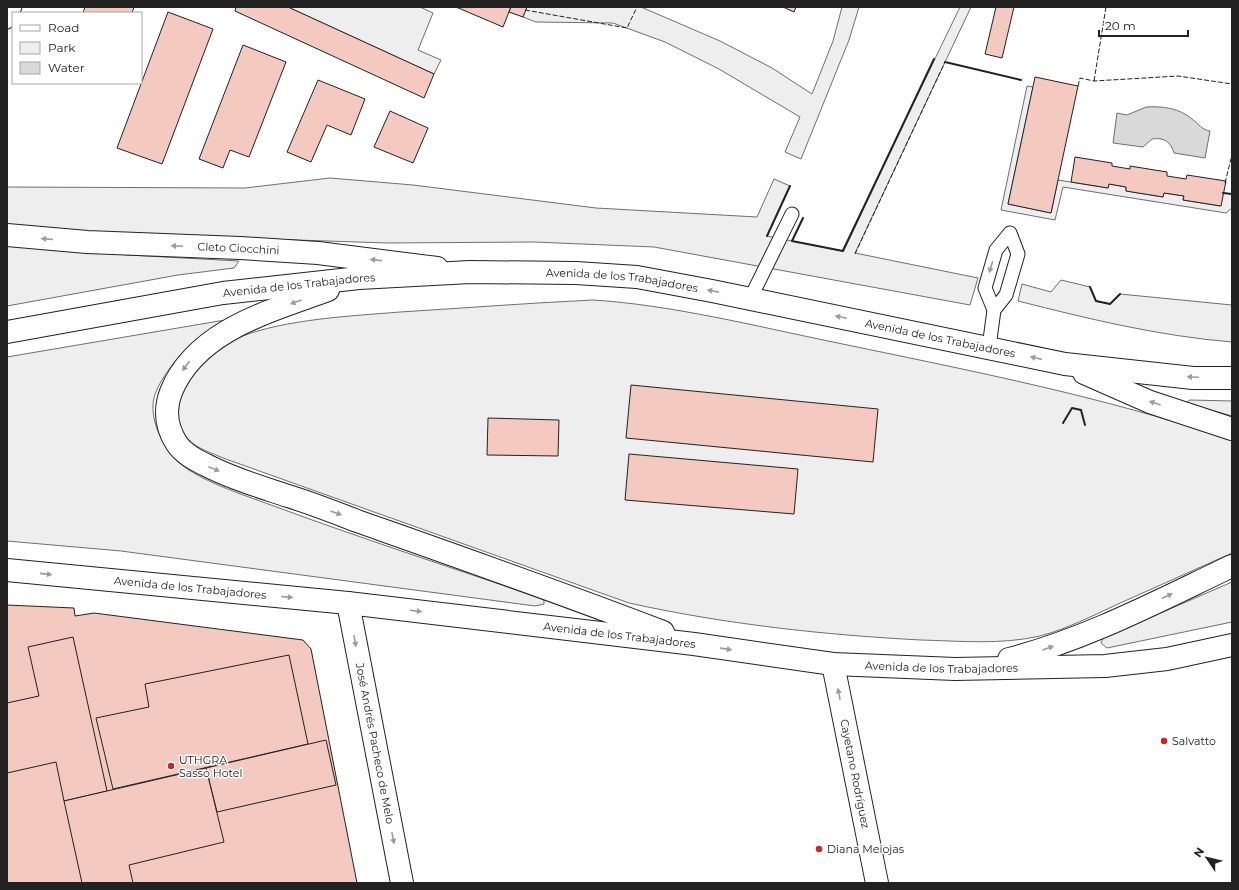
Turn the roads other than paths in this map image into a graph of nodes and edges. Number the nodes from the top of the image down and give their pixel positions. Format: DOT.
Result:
graph roads {
  1 [pos="12,13"];
  2 [pos="7,22"];
  3 [pos="792,214"];
  4 [pos="7,235"];
  5 [pos="470,272"];
  6 [pos="359,278"];
  7 [pos="750,299"];
  8 [pos="994,310"];
  9 [pos="7,332"];
  10 [pos="989,348"];
  11 [pos="1065,364"];
  12 [pos="1232,378"];
  13 [pos="1232,429"];
  14 [pos="1232,566"];
  15 [pos="7,570"];
  16 [pos="348,603"];
  17 [pos="694,644"];
  18 [pos="1232,645"];
  19 [pos="832,664"];
  20 [pos="955,669"];
  21 [pos="402,883"];
  22 [pos="877,883"];
  1 -- 2 [label="lane"];
  3 -- 7 [label="lane"];
  5 -- 4 [label="main road, Cleto Ciocchini, one-way"];
  5 -- 6 [label="main road, Avenida de los Trabajadores"];
  7 -- 5 [label="main road, Avenida de los Trabajadores, one-way"];
  6 -- 9 [label="main road, Avenida de los Trabajadores"];
  6 -- 17 [label="main road, one-way"];
  10 -- 7 [label="main road, Avenida de los Trabajadores, one-way"];
  8 -- 8 [label="lane, one-way"];
  8 -- 10 [label="lane"];
  11 -- 10 [label="main road, Avenida de los Trabajadores, one-way"];
  12 -- 11 [label="main road, Avenida de los Trabajadores, one-way"];
  13 -- 11 [label="main road, one-way"];
  20 -- 14 [label="main road, one-way"];
  15 -- 16 [label="main road, Avenida de los Trabajadores, one-way"];
  16 -- 17 [label="main road, Avenida de los Trabajadores, one-way"];
  16 -- 21 [label="main road, José Andrés Pacheco de Melo, one-way"];
  17 -- 19 [label="main road, Avenida de los Trabajadores, one-way"];
  18 -- 20 [label="main road, Avenida de los Trabajadores"];
  19 -- 20 [label="main road, Avenida de los Trabajadores"];
  22 -- 19 [label="main road, Cayetano Rodríguez, one-way"];
}
